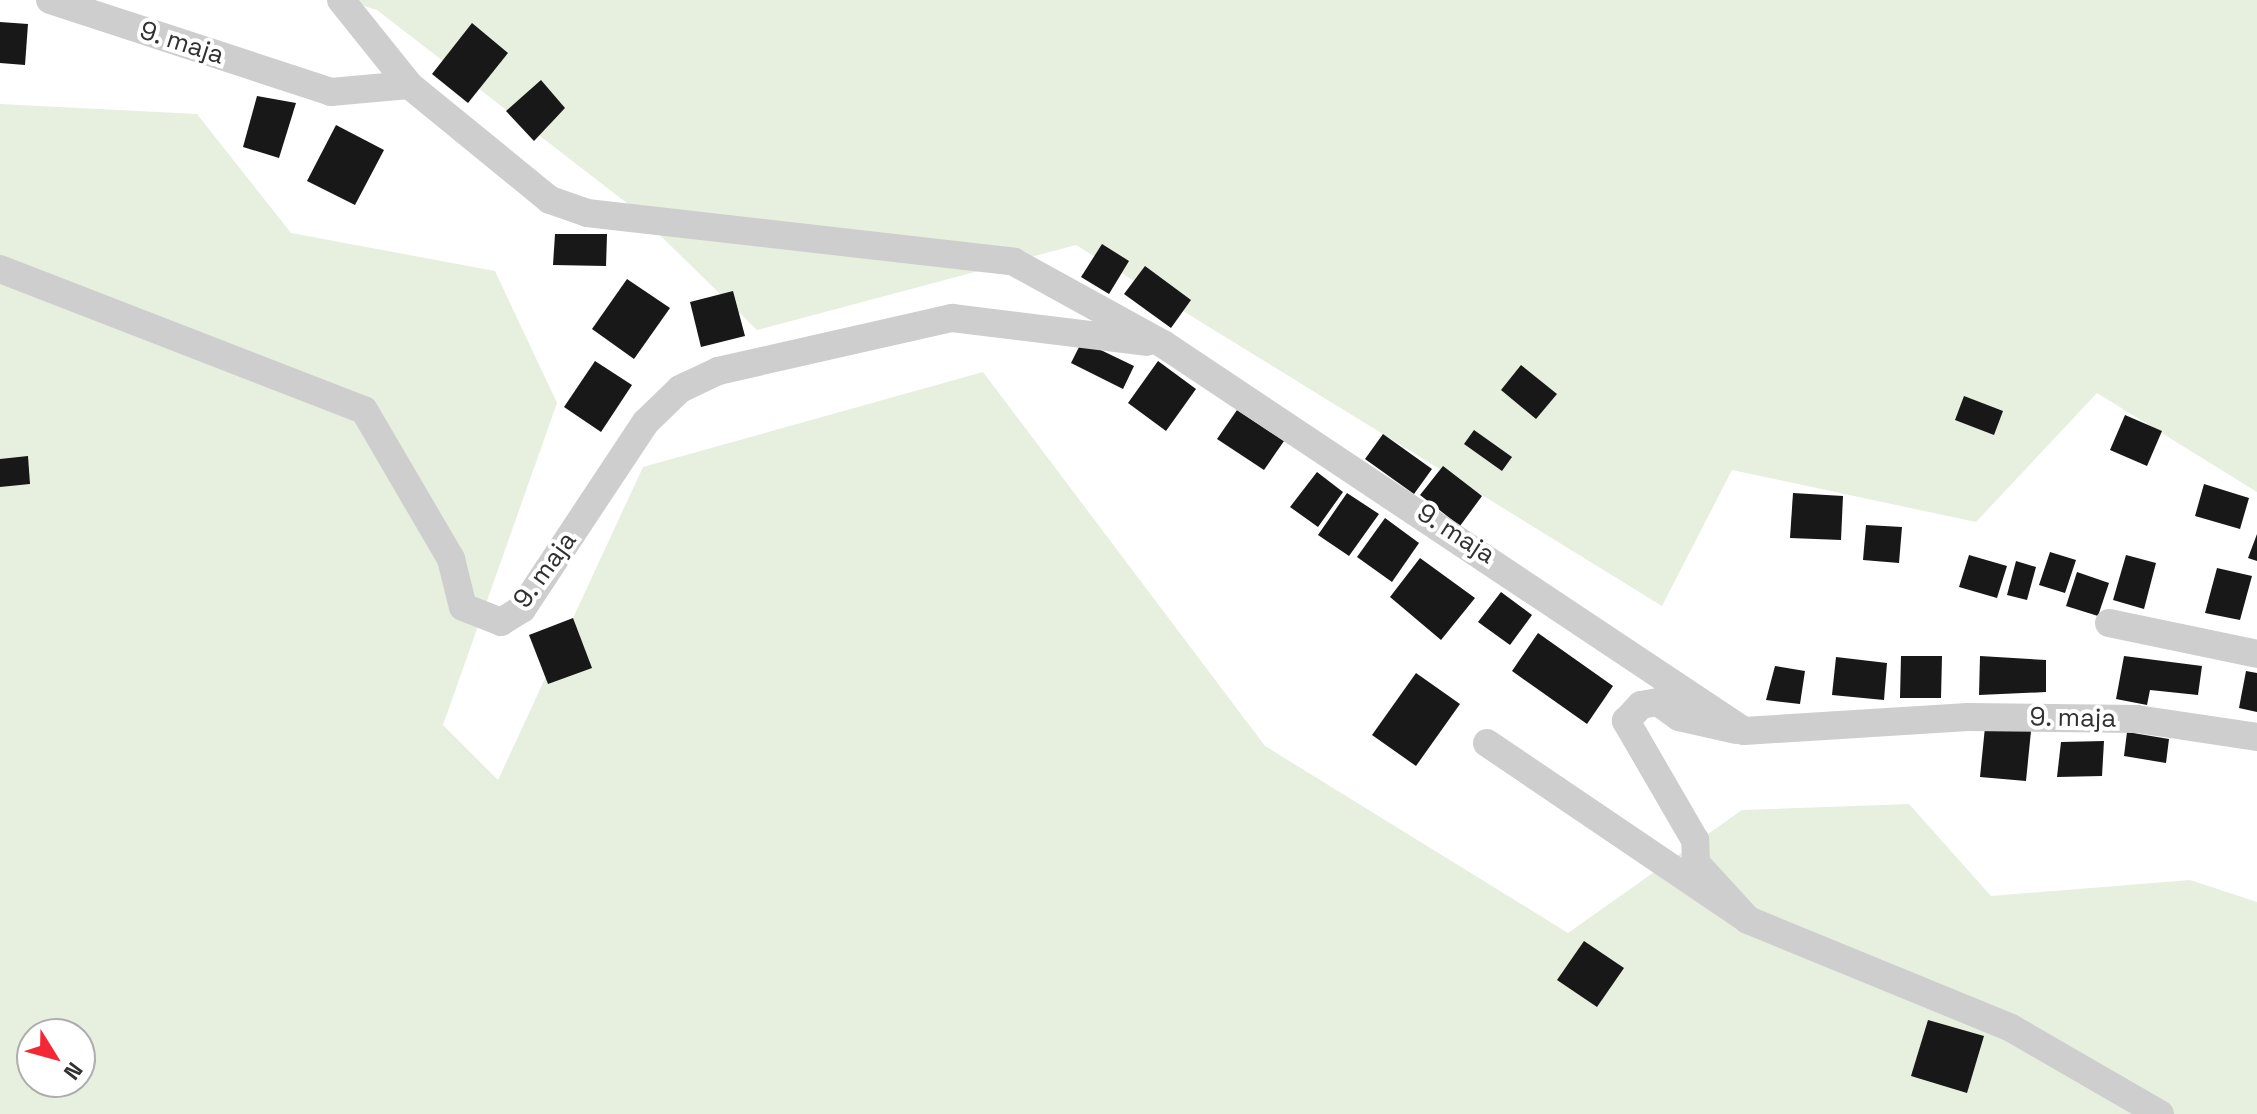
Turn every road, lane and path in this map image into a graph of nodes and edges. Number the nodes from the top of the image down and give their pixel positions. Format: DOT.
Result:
graph roads {
  1 [pos="50,0"];
  2 [pos="341,0"];
  3 [pos="409,85"];
  4 [pos="0,269"];
  5 [pos="1163,344"];
  6 [pos="2109,623"];
  7 [pos="2257,654"];
  8 [pos="1744,731"];
  9 [pos="2257,737"];
  10 [pos="1487,743"];
  11 [pos="1748,920"];
  12 [pos="2160,1114"];
  1 -- 3 [label="street, 9. maja"];
  2 -- 3 [label="street, 9. maja"];
  3 -- 5 [label="street, 9. maja"];
  4 -- 5 [label="street, 9. maja"];
  5 -- 8 [label="street, 9. maja"];
  6 -- 7 [label="street"];
  8 -- 9 [label="street, 9. maja"];
  8 -- 11 [label="street, 9. maja"];
  10 -- 11 [label="street, 9. maja"];
  11 -- 12 [label="street, 9. maja"];
}
